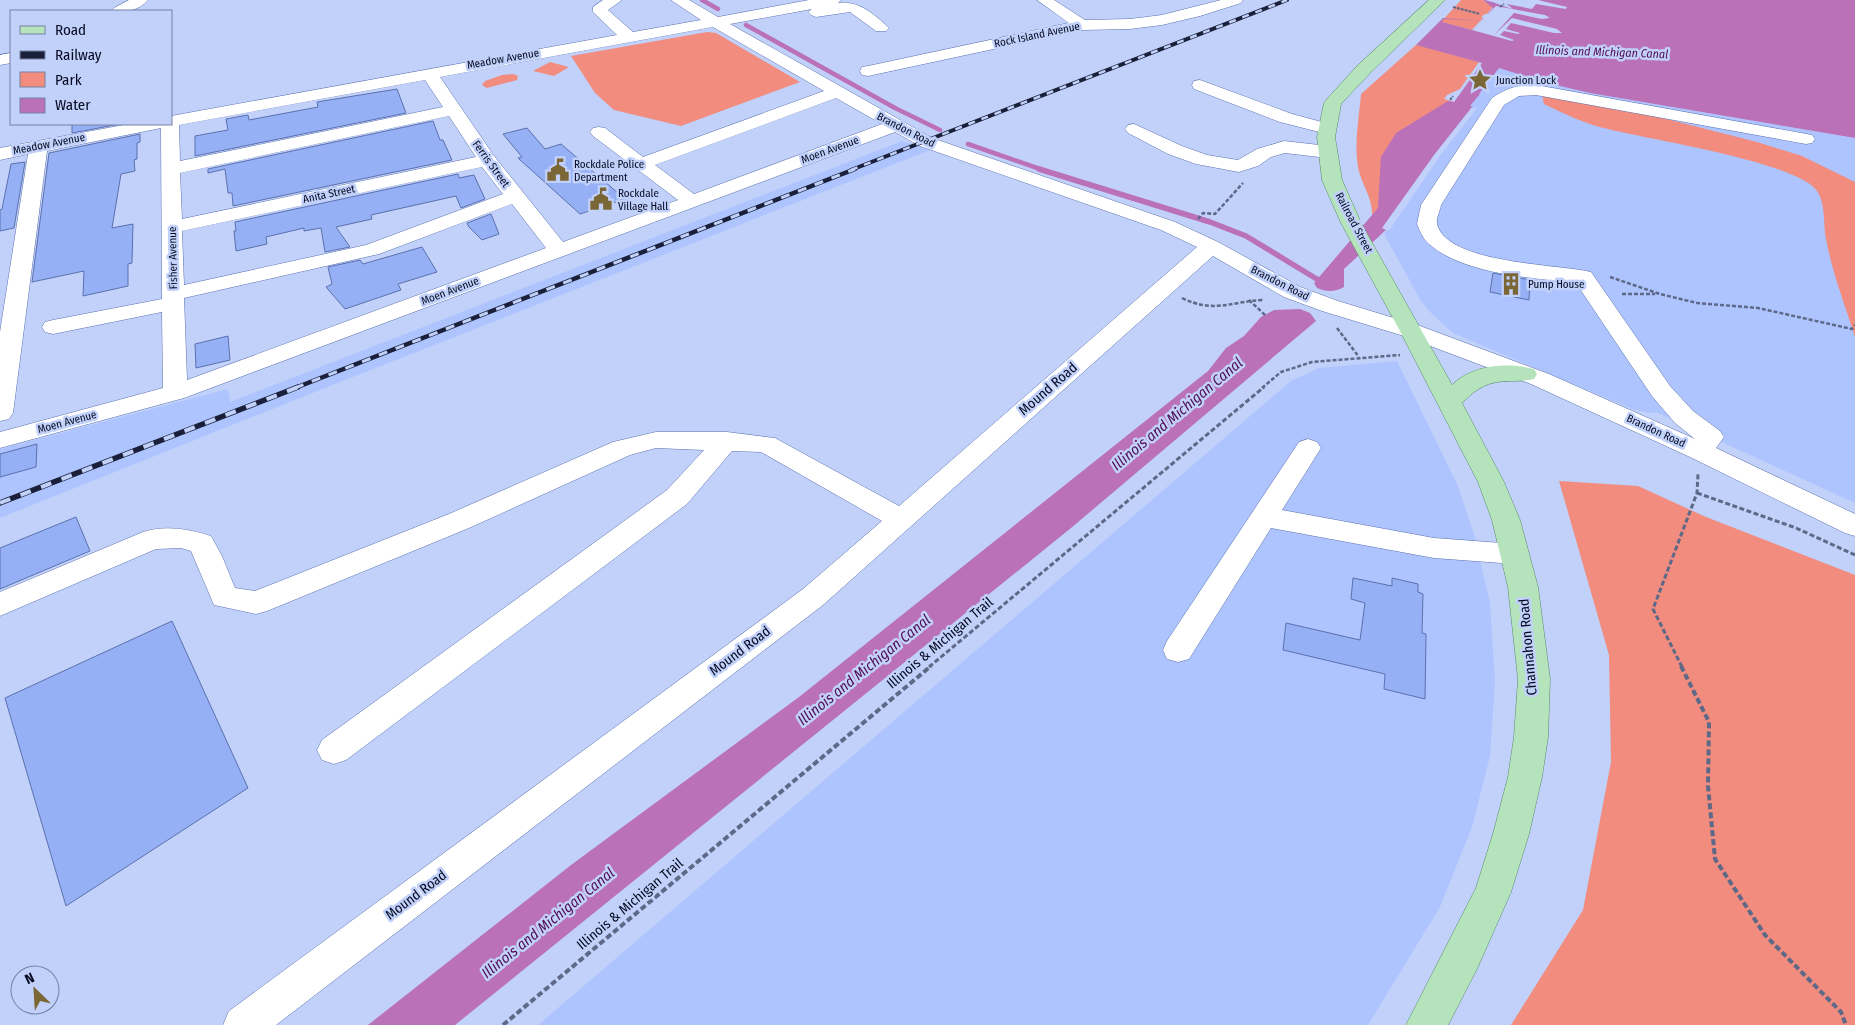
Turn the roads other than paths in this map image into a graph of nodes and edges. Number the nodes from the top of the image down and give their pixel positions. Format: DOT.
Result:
graph roads {
  1 [pos="141,0"];
  2 [pos="615,0"];
  3 [pos="678,0"];
  4 [pos="1044,0"];
  5 [pos="1236,0"];
  6 [pos="834,3"];
  7 [pos="1446,4"];
  8 [pos="796,7"];
  9 [pos="121,10"];
  10 [pos="715,21"];
  11 [pos="1082,25"];
  12 [pos="881,28"];
  13 [pos="629,37"];
  14 [pos="868,71"];
  15 [pos="429,73"];
  16 [pos="1200,85"];
  17 [pos="836,92"];
  18 [pos="454,110"];
  19 [pos="172,122"];
  20 [pos="151,125"];
  21 [pos="171,125"];
  22 [pos="895,126"];
  23 [pos="1134,129"];
  24 [pos="1327,129"];
  25 [pos="599,132"];
  26 [pos="1806,139"];
  27 [pos="38,147"];
  28 [pos="1328,152"];
  29 [pos="0,154"];
  30 [pos="487,160"];
  31 [pos="641,164"];
  32 [pos="171,168"];
  33 [pos="516,196"];
  34 [pos="692,201"];
  35 [pos="172,228"];
  36 [pos="1211,246"];
  37 [pos="558,250"];
  38 [pos="174,298"];
  39 [pos="52,327"];
  40 [pos="1412,331"];
  41 [pos="1525,374"];
  42 [pos="175,393"];
  43 [pos="1449,402"];
  44 [pos="0,413"];
  45 [pos="0,440"];
  46 [pos="727,441"];
  47 [pos="1308,448"];
  48 [pos="1699,451"];
  49 [pos="1264,517"];
  50 [pos="901,519"];
  51 [pos="1855,526"];
  52 [pos="1515,554"];
  53 [pos="0,605"];
  54 [pos="1178,650"];
  55 [pos="334,750"];
  56 [pos="243,1025"];
  57 [pos="1426,1025"];
  1 -- 9 [label="street"];
  2 -- 13 [label="street"];
  3 -- 10 [label="street, Brandon Road"];
  4 -- 11 [label="street"];
  5 -- 11 [label="street, Rock Island Avenue"];
  6 -- 8 [label="street, Meadow Avenue"];
  6 -- 12 [label="street, Meadow Avenue"];
  7 -- 24 [label="main road, Railroad Street"];
  8 -- 10 [label="street, Meadow Avenue"];
  10 -- 13 [label="street, Meadow Avenue"];
  10 -- 17 [label="street, Brandon Road"];
  11 -- 14 [label="street, Rock Island Avenue"];
  13 -- 15 [label="street, Meadow Avenue"];
  15 -- 18 [label="street, Ferris Street"];
  15 -- 19 [label="street, Meadow Avenue"];
  16 -- 24 [label="street"];
  17 -- 22 [label="street, Brandon Road"];
  17 -- 31 [label="street"];
  18 -- 30 [label="street, Ferris Street"];
  18 -- 32 [label="street"];
  20 -- 27 [label="street, Meadow Avenue"];
  21 -- 32 [label="street, Fisher Avenue"];
  22 -- 34 [label="street, Moen Avenue"];
  22 -- 36 [label="street, Brandon Road"];
  23 -- 28 [label="street"];
  24 -- 28 [label="main road, Railroad Street"];
  25 -- 31 [label="street"];
  26 -- 48 [label="street"];
  27 -- 29 [label="street, Meadow Avenue"];
  27 -- 44 [label="street"];
  28 -- 40 [label="main road, Railroad Street"];
  30 -- 33 [label="street, Ferris Street"];
  30 -- 35 [label="street, Anita Street"];
  31 -- 34 [label="street"];
  32 -- 35 [label="street, Fisher Avenue"];
  33 -- 37 [label="street, Ferris Street"];
  33 -- 38 [label="street"];
  34 -- 37 [label="street, Moen Avenue"];
  35 -- 38 [label="street, Fisher Avenue"];
  36 -- 40 [label="street, Brandon Road"];
  36 -- 50 [label="street, Mound Road"];
  37 -- 42 [label="street, Moen Avenue"];
  38 -- 39 [label="street"];
  38 -- 42 [label="street, Fisher Avenue"];
  40 -- 41 [label="street, Brandon Road"];
  40 -- 43 [label="main road, Channahon Road"];
  41 -- 43 [label="main road"];
  41 -- 48 [label="street, Brandon Road"];
  42 -- 45 [label="street, Moen Avenue"];
  43 -- 52 [label="main road, Channahon Road"];
  46 -- 50 [label="street"];
  46 -- 53 [label="street"];
  46 -- 55 [label="street"];
  47 -- 49 [label="street"];
  48 -- 51 [label="street, Brandon Road"];
  49 -- 52 [label="street"];
  49 -- 54 [label="street"];
  50 -- 56 [label="street, Mound Road"];
  52 -- 57 [label="main road, Channahon Road"];
}
